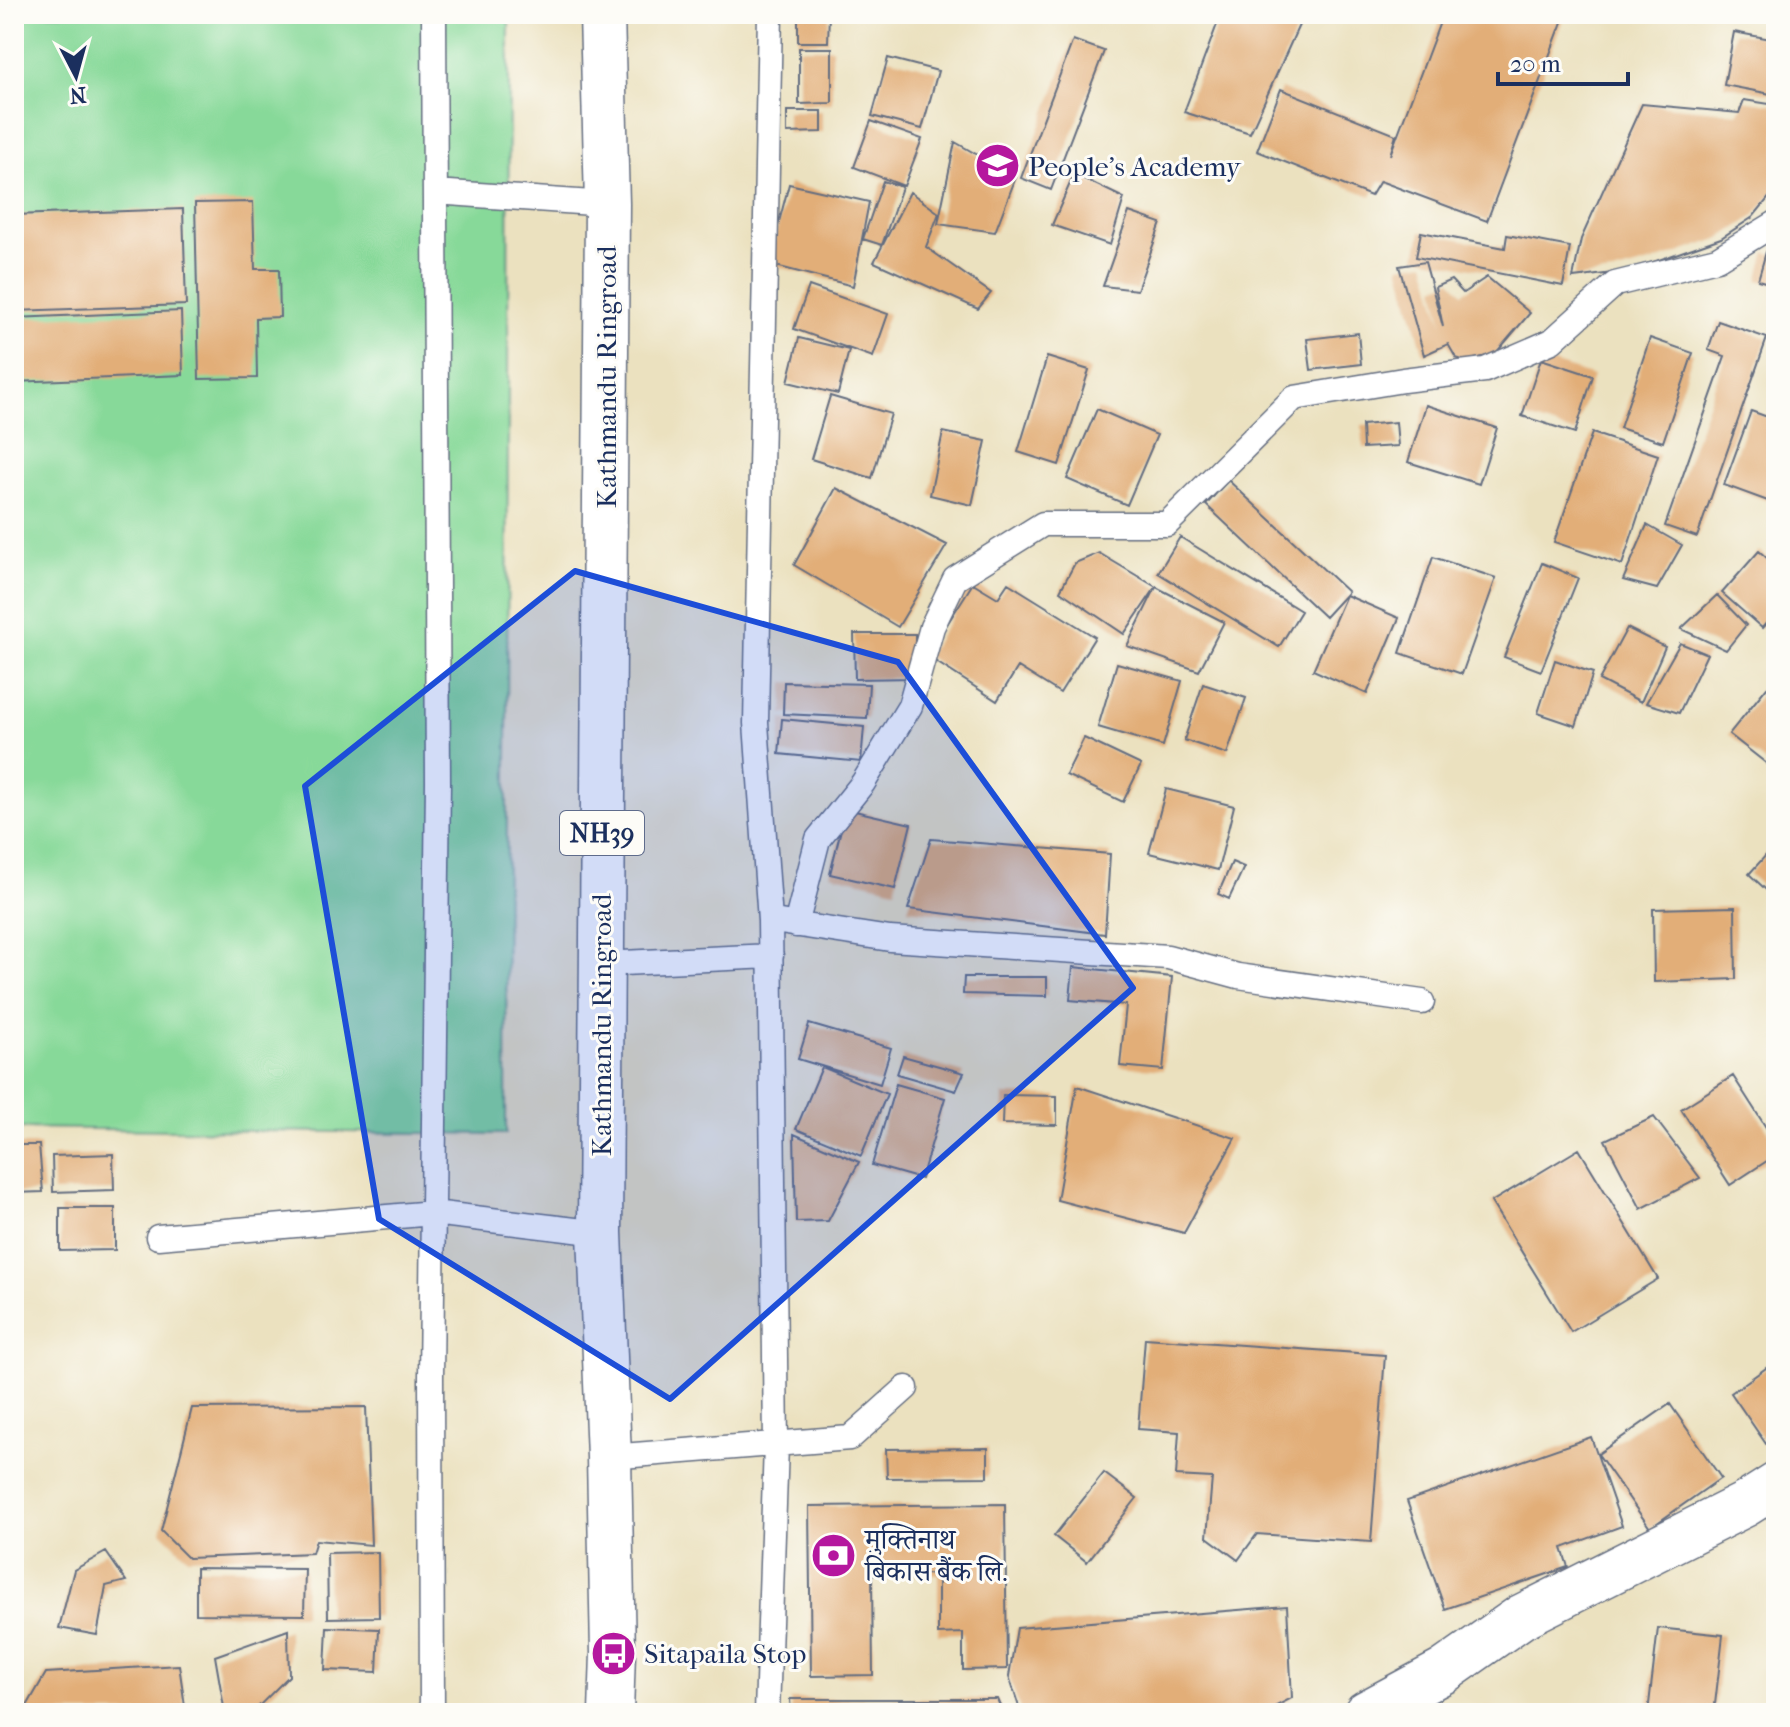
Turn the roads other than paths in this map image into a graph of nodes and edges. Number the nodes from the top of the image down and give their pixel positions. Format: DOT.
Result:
graph roads {
  1 [pos="434,14"];
  2 [pos="602,14"];
  3 [pos="770,14"];
  4 [pos="435,192"];
  5 [pos="607,204"];
  6 [pos="1776,223"];
  7 [pos="770,921"];
  8 [pos="796,925"];
  9 [pos="771,956"];
  10 [pos="601,964"];
  11 [pos="1422,1002"];
  12 [pos="433,1213"];
  13 [pos="600,1233"];
  14 [pos="158,1237"];
  15 [pos="906,1388"];
  16 [pos="776,1445"];
  17 [pos="609,1457"];
  18 [pos="1776,1485"];
  19 [pos="432,1713"];
  20 [pos="611,1713"];
  21 [pos="767,1713"];
  22 [pos="1366,1713"];
  1 -- 4 [label="lane"];
  2 -- 5 [label="main road, Kathmandu Ringroad / NH39"];
  3 -- 7 [label="lane"];
  4 -- 5 [label="lane"];
  4 -- 12 [label="lane"];
  5 -- 10 [label="main road, Kathmandu Ringroad / NH39"];
  6 -- 8 [label="lane"];
  7 -- 8 [label="lane"];
  7 -- 9 [label="lane"];
  8 -- 11 [label="lane"];
  9 -- 10 [label="lane"];
  9 -- 16 [label="lane"];
  10 -- 13 [label="main road, Kathmandu Ringroad / NH39"];
  12 -- 13 [label="lane"];
  12 -- 14 [label="lane"];
  12 -- 19 [label="lane"];
  13 -- 17 [label="main road, Kathmandu Ringroad / NH39"];
  15 -- 16 [label="lane"];
  16 -- 17 [label="lane"];
  16 -- 21 [label="lane"];
  17 -- 20 [label="main road, Kathmandu Ringroad / NH39"];
  18 -- 22 [label="main road"];
}
